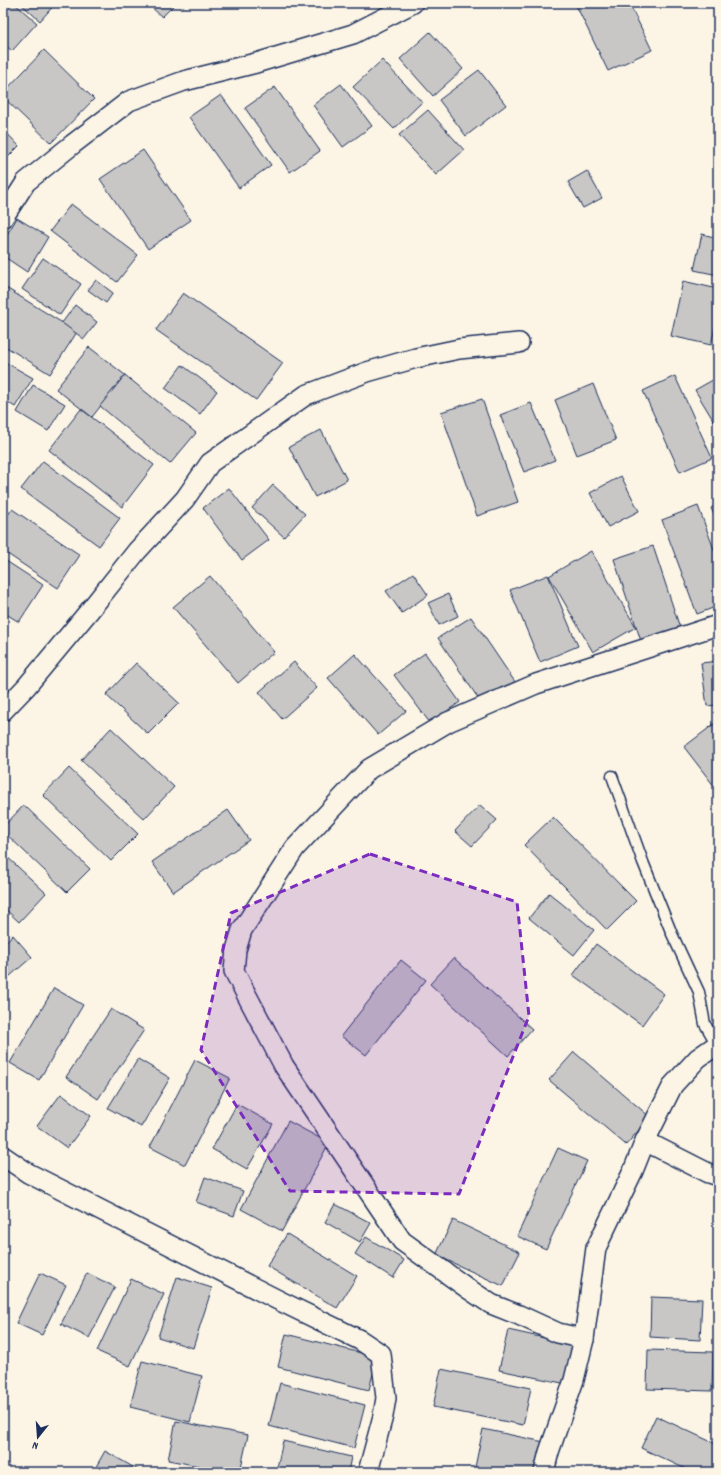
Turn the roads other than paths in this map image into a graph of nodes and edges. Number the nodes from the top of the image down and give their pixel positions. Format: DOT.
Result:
graph roads {
  1 [pos="413,3"];
  2 [pos="3,218"];
  3 [pos="519,343"];
  4 [pos="718,625"];
  5 [pos="3,711"];
  6 [pos="612,776"];
  7 [pos="717,1045"];
  8 [pos="645,1141"];
  9 [pos="3,1156"];
  10 [pos="718,1176"];
  11 [pos="584,1339"];
  12 [pos="368,1472"];
  13 [pos="544,1472"];
  1 -- 2 [label="street"];
  3 -- 5 [label="street"];
  4 -- 11 [label="street"];
  6 -- 7 [label="lane"];
  7 -- 8 [label="street"];
  8 -- 10 [label="street"];
  8 -- 11 [label="street"];
  9 -- 12 [label="street"];
  11 -- 13 [label="street"];
}
